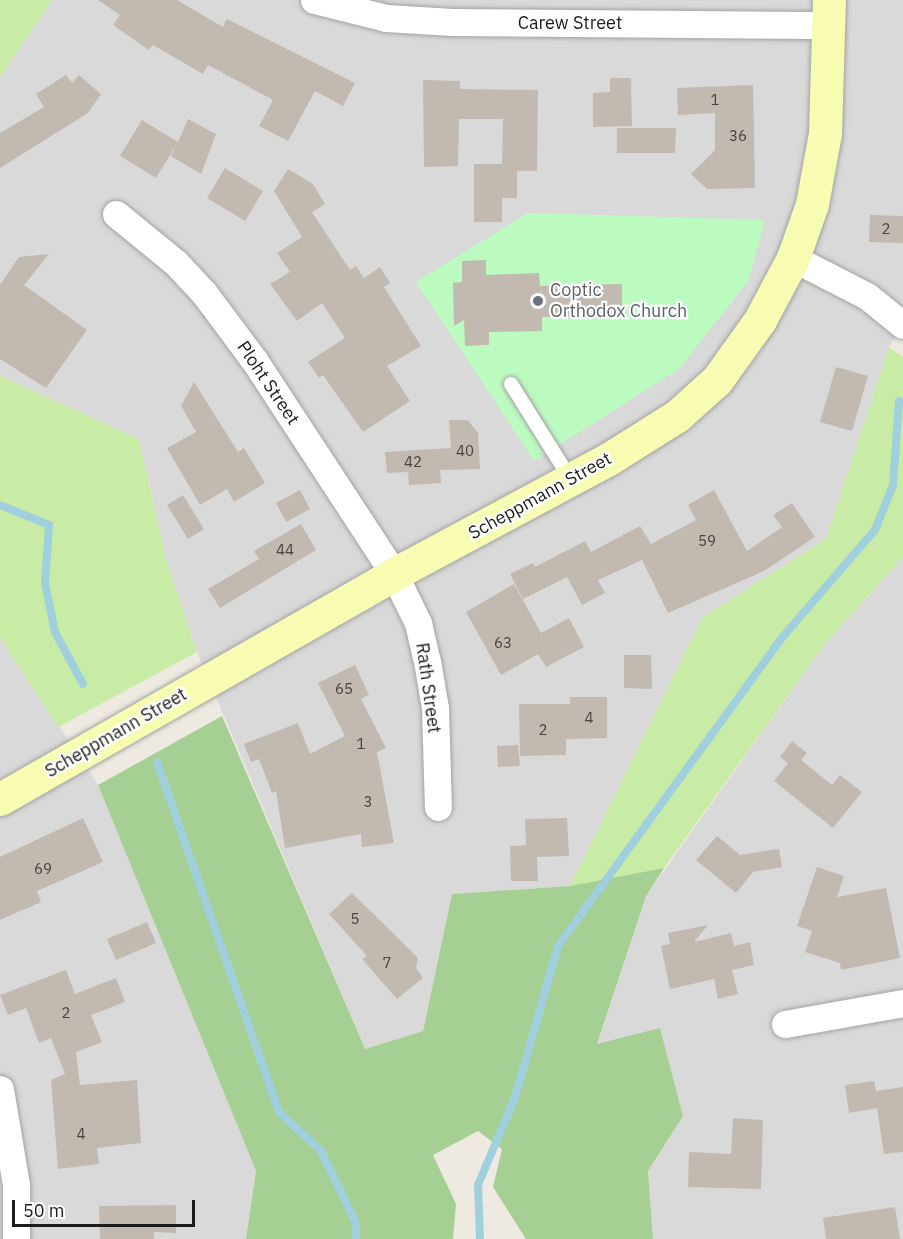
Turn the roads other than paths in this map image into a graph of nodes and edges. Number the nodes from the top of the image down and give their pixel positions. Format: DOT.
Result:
graph roads {
  1 [pos="314,0"];
  2 [pos="828,12"];
  3 [pos="116,214"];
  4 [pos="793,258"];
  5 [pos="903,325"];
  6 [pos="510,384"];
  7 [pos="571,480"];
  8 [pos="394,574"];
  9 [pos="0,799"];
  10 [pos="438,807"];
  11 [pos="903,1003"];
  12 [pos="785,1024"];
  13 [pos="0,1089"];
  14 [pos="16,1239"];
  1 -- 2 [label="street, Carew Street"];
  2 -- 4 [label="street, Scheppmann Street"];
  3 -- 8 [label="street, Ploht Street"];
  4 -- 5 [label="street"];
  4 -- 7 [label="street, Scheppmann Street"];
  6 -- 7 [label="lane"];
  7 -- 8 [label="street, Scheppmann Street"];
  8 -- 9 [label="street, Scheppmann Street"];
  8 -- 10 [label="street, Rath Street"];
  11 -- 12 [label="street"];
  13 -- 14 [label="street"];
}
